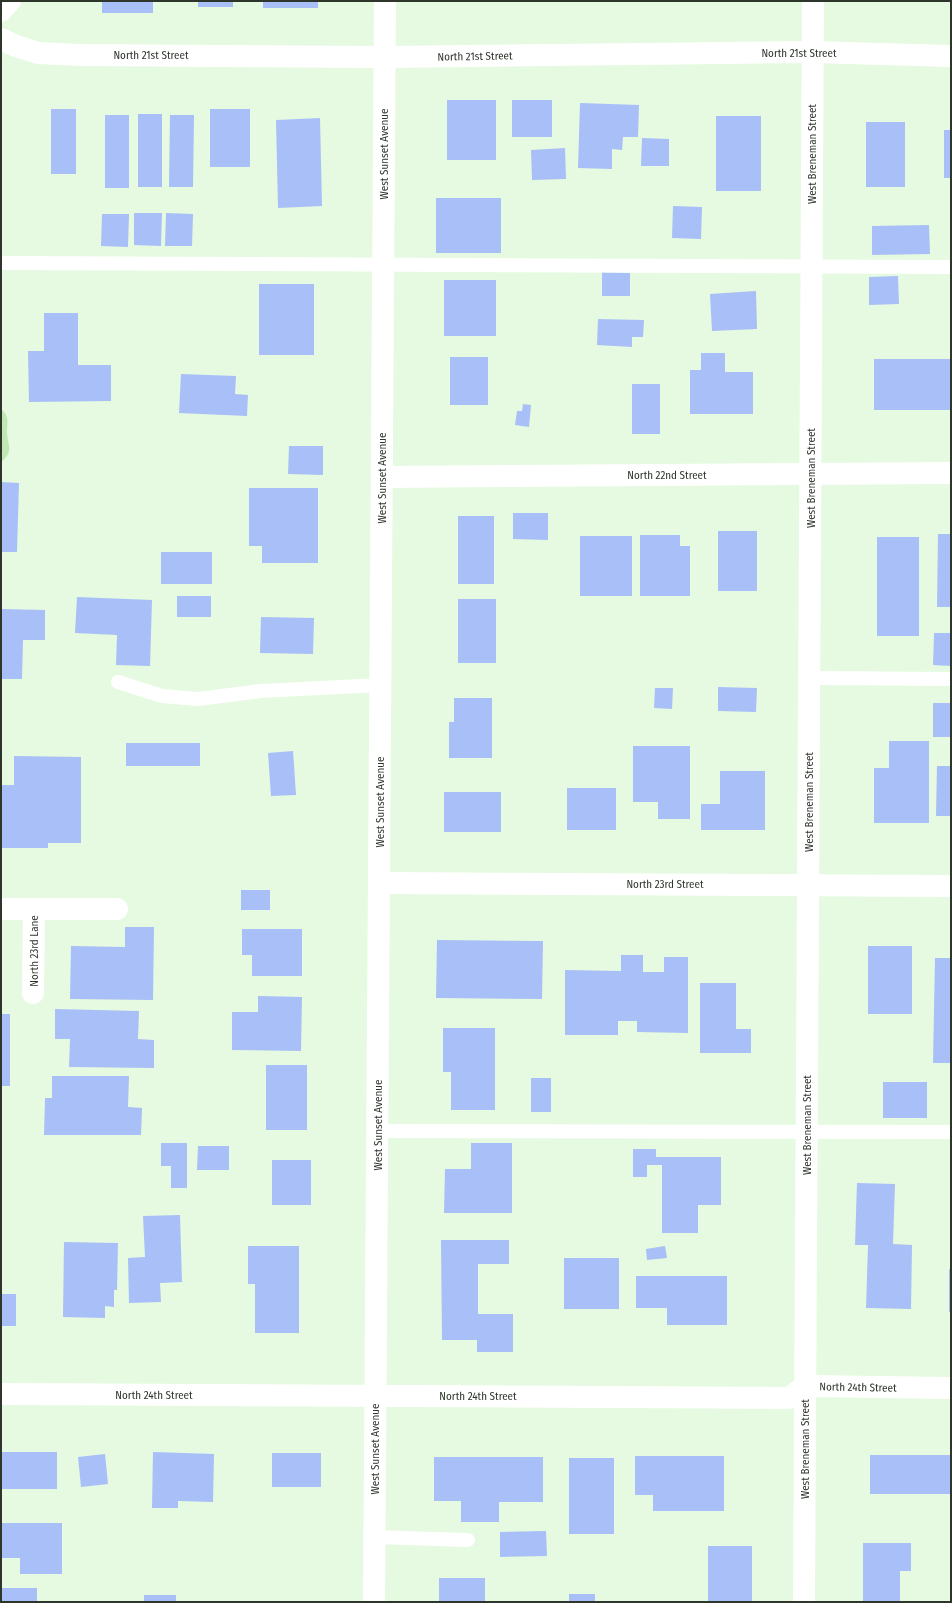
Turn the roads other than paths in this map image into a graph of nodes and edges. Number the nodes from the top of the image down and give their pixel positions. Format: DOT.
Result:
graph roads {
  1 [pos="10,1"];
  2 [pos="385,1"];
  3 [pos="813,1"];
  4 [pos="1,11"];
  5 [pos="1,39"];
  6 [pos="813,52"];
  7 [pos="951,56"];
  8 [pos="384,57"];
  9 [pos="1,263"];
  10 [pos="383,265"];
  11 [pos="812,266"];
  12 [pos="951,267"];
  13 [pos="951,473"];
  14 [pos="810,474"];
  15 [pos="382,477"];
  16 [pos="809,678"];
  17 [pos="951,679"];
  18 [pos="118,682"];
  19 [pos="381,685"];
  20 [pos="380,883"];
  21 [pos="808,885"];
  22 [pos="951,886"];
  23 [pos="1,909"];
  24 [pos="34,909"];
  25 [pos="116,909"];
  26 [pos="34,993"];
  27 [pos="378,1131"];
  28 [pos="807,1131"];
  29 [pos="951,1132"];
  30 [pos="805,1386"];
  31 [pos="951,1388"];
  32 [pos="1,1394"];
  33 [pos="376,1396"];
  34 [pos="375,1537"];
  35 [pos="468,1540"];
  36 [pos="374,1602"];
  37 [pos="804,1602"];
  1 -- 4 [label="street"];
  2 -- 8 [label="street, West Sunset Avenue"];
  3 -- 6 [label="street, West Breneman Street"];
  5 -- 8 [label="street, North 21st Street"];
  6 -- 7 [label="street, North 21st Street"];
  6 -- 8 [label="street, North 21st Street"];
  6 -- 11 [label="street, West Breneman Street"];
  8 -- 10 [label="street, West Sunset Avenue"];
  9 -- 10 [label="lane"];
  10 -- 11 [label="lane"];
  10 -- 15 [label="street, West Sunset Avenue"];
  11 -- 12 [label="lane"];
  11 -- 14 [label="street, West Breneman Street"];
  13 -- 14 [label="street, North 22nd Street"];
  14 -- 15 [label="street, North 22nd Street"];
  14 -- 16 [label="street, West Breneman Street"];
  15 -- 19 [label="street, West Sunset Avenue"];
  16 -- 17 [label="lane"];
  16 -- 21 [label="street, West Breneman Street"];
  18 -- 19 [label="lane"];
  19 -- 20 [label="street, West Sunset Avenue"];
  20 -- 21 [label="street, North 23rd Street"];
  20 -- 27 [label="street, West Sunset Avenue"];
  21 -- 22 [label="street, North 23rd Street"];
  21 -- 28 [label="street, West Breneman Street"];
  23 -- 24 [label="street, North 23rd Lane"];
  24 -- 25 [label="street, North 23rd Lane"];
  24 -- 26 [label="street, North 23rd Lane"];
  27 -- 28 [label="lane"];
  27 -- 33 [label="street, West Sunset Avenue"];
  28 -- 29 [label="lane"];
  28 -- 30 [label="street, West Breneman Street"];
  30 -- 31 [label="street, North 24th Street"];
  30 -- 33 [label="street, North 24th Street"];
  30 -- 37 [label="street, West Breneman Street"];
  32 -- 33 [label="street, North 24th Street"];
  33 -- 34 [label="street, West Sunset Avenue"];
  34 -- 35 [label="lane"];
  34 -- 36 [label="street, West Sunset Avenue"];
}
